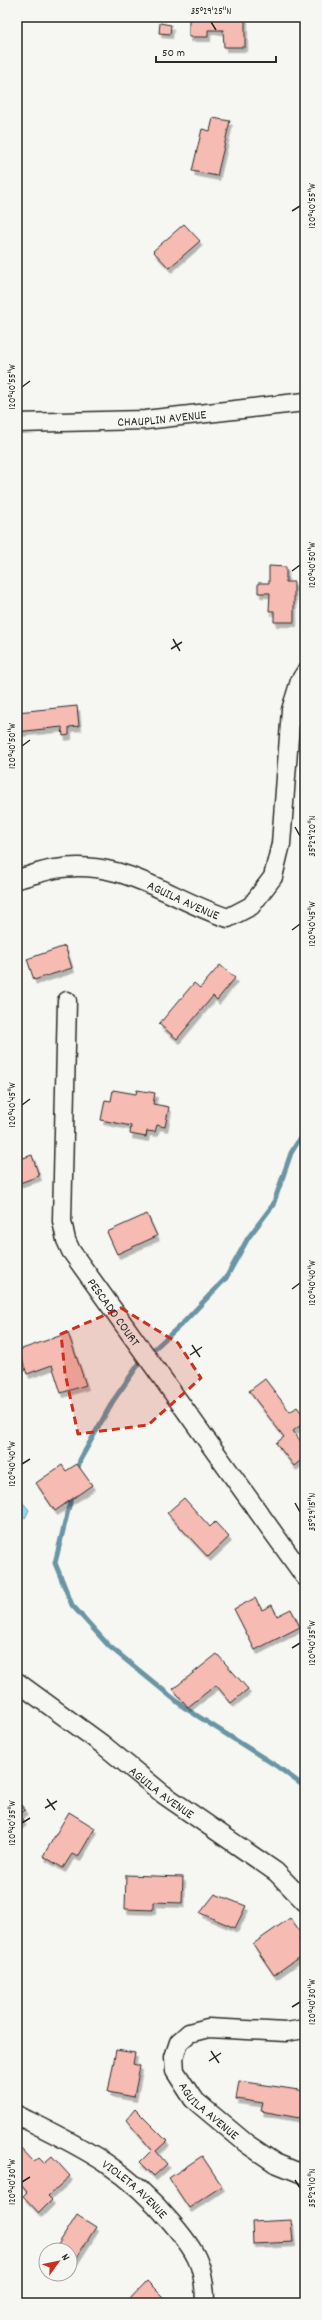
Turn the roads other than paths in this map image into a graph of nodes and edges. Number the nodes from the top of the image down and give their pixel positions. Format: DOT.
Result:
graph roads {
  1 [pos="305,402"];
  2 [pos="17,423"];
  3 [pos="305,673"];
  4 [pos="17,879"];
  5 [pos="67,1001"];
  6 [pos="305,1577"];
  7 [pos="17,1682"];
  8 [pos="305,1902"];
  9 [pos="305,2029"];
  10 [pos="17,2115"];
  11 [pos="305,2175"];
  12 [pos="206,2303"];
  1 -- 2 [label="street, CHAUPLIN AVENUE"];
  3 -- 4 [label="street, AGUILA AVENUE"];
  5 -- 6 [label="street, PESCADO COURT"];
  7 -- 8 [label="street, AGUILA AVENUE"];
  9 -- 11 [label="street, AGUILA AVENUE"];
  10 -- 12 [label="street, VIOLETA AVENUE"];
}
